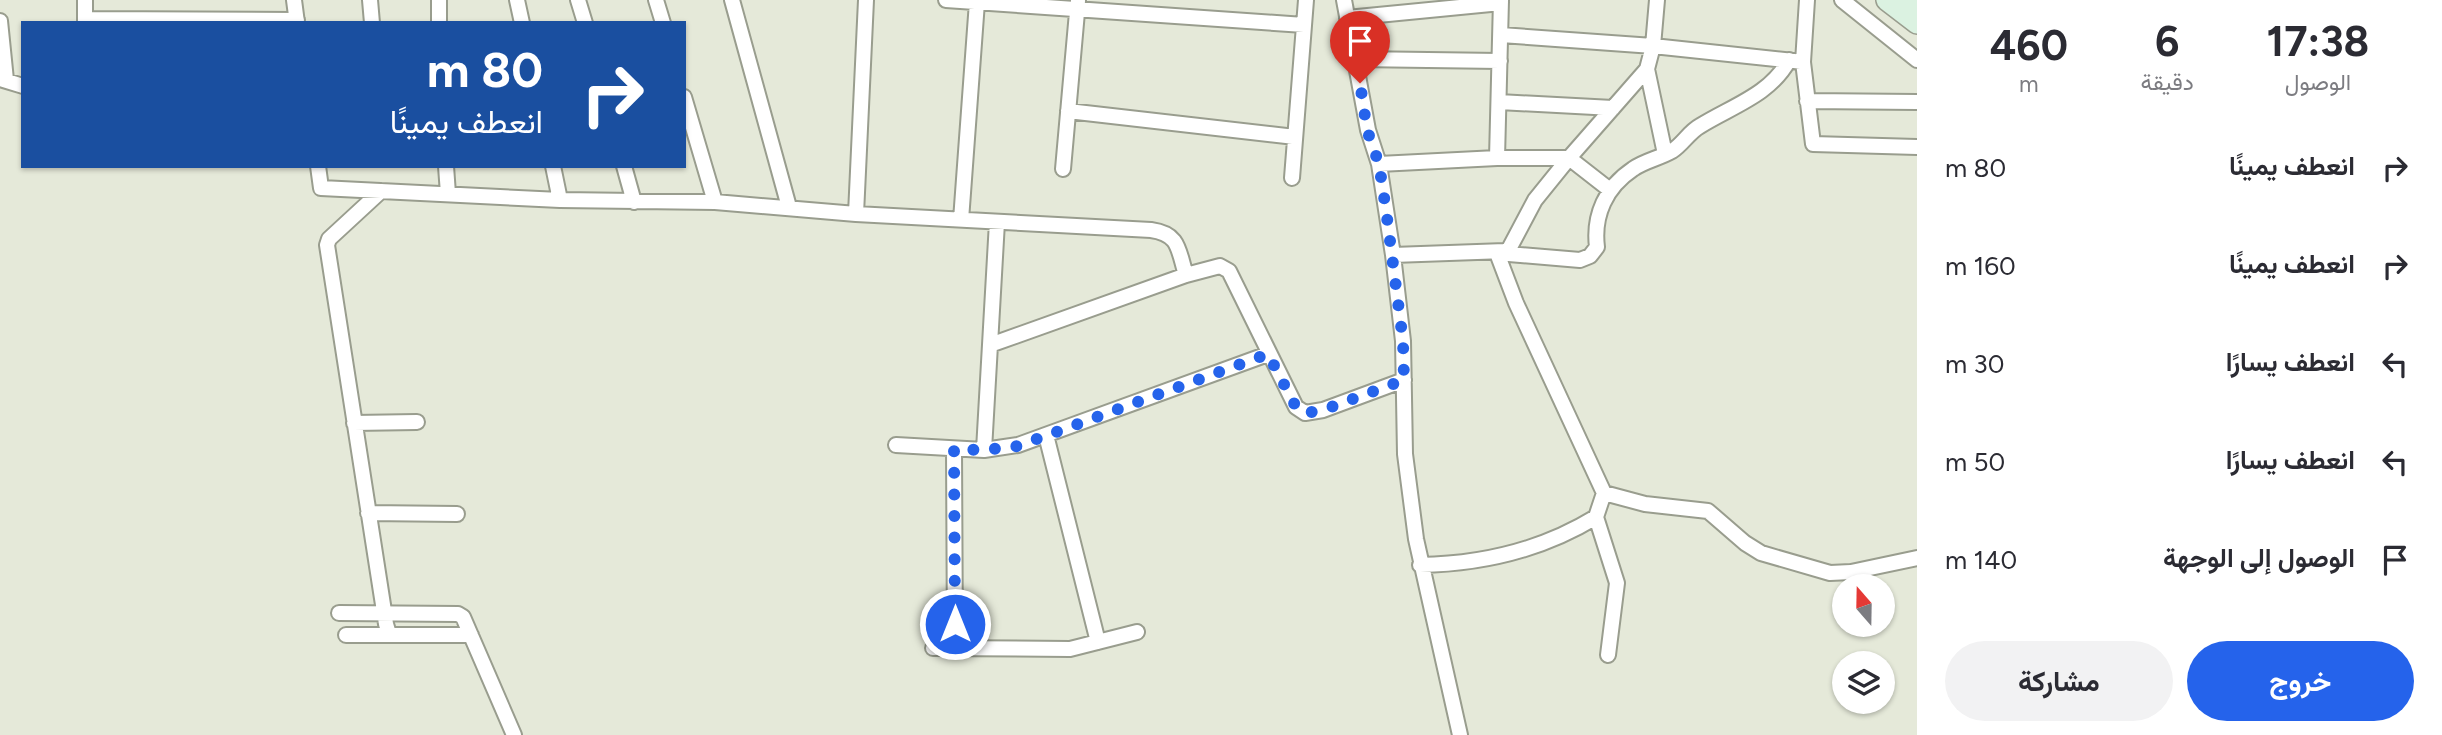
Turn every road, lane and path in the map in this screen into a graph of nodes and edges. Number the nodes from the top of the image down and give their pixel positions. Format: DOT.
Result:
graph roads {
  1 [pos="85,0"];
  2 [pos="294,0"];
  3 [pos="370,0"];
  4 [pos="439,0"];
  5 [pos="517,0"];
  6 [pos="578,0"];
  7 [pos="656,0"];
  8 [pos="732,0"];
  9 [pos="866,0"];
  10 [pos="946,0"];
  11 [pos="1306,0"];
  12 [pos="1344,0"];
  13 [pos="1657,0"];
  14 [pos="1807,0"];
  15 [pos="1842,0"];
  16 [pos="1887,0"];
  17 [pos="977,2"];
  18 [pos="1501,2"];
  19 [pos="1078,5"];
  20 [pos="1347,18"];
  21 [pos="0,21"];
  22 [pos="86,21"];
  23 [pos="297,21"];
  24 [pos="372,21"];
  25 [pos="439,21"];
  26 [pos="522,21"];
  27 [pos="584,21"];
  28 [pos="662,21"];
  29 [pos="1917,23"];
  30 [pos="1304,25"];
  31 [pos="1501,35"];
  32 [pos="1653,46"];
  33 [pos="1356,59"];
  34 [pos="1917,60"];
  35 [pos="1500,61"];
  36 [pos="1796,61"];
  37 [pos="1647,69"];
  38 [pos="3,79"];
  39 [pos="21,85"];
  40 [pos="1807,100"];
  41 [pos="1499,102"];
  42 [pos="1917,102"];
  43 [pos="686,104"];
  44 [pos="1613,108"];
  45 [pos="1068,111"];
  46 [pos="1295,137"];
  47 [pos="1917,147"];
  48 [pos="1665,155"];
  49 [pos="1497,158"];
  50 [pos="1569,158"];
  51 [pos="1379,164"];
  52 [pos="317,168"];
  53 [pos="446,168"];
  54 [pos="553,168"];
  55 [pos="625,168"];
  56 [pos="1063,169"];
  57 [pos="1292,178"];
  58 [pos="1610,190"];
  59 [pos="381,191"];
  60 [pos="447,194"];
  61 [pos="560,200"];
  62 [pos="634,202"];
  63 [pos="715,202"];
  64 [pos="789,208"];
  65 [pos="856,214"];
  66 [pos="961,220"];
  67 [pos="997,222"];
  68 [pos="1497,253"];
  69 [pos="1392,255"];
  70 [pos="1186,275"];
  71 [pos="990,345"];
  72 [pos="1268,354"];
  73 [pos="1404,380"];
  74 [pos="417,422"];
  75 [pos="354,423"];
  76 [pos="1046,435"];
  77 [pos="896,445"];
  78 [pos="954,449"];
  79 [pos="984,450"];
  80 [pos="1604,493"];
  81 [pos="368,513"];
  82 [pos="457,514"];
  83 [pos="1596,517"];
  84 [pos="1917,558"];
  85 [pos="1420,565"];
  86 [pos="384,612"];
  87 [pos="339,613"];
  88 [pos="1137,632"];
  89 [pos="390,634"];
  90 [pos="346,635"];
  91 [pos="471,635"];
  92 [pos="1098,642"];
  93 [pos="933,648"];
  94 [pos="955,649"];
  95 [pos="1608,655"];
  96 [pos="514,735"];
  97 [pos="1460,735"];
  1 -- 22 [label="street"];
  2 -- 23 [label="street"];
  3 -- 24 [label="street"];
  4 -- 25 [label="street"];
  5 -- 26 [label="street"];
  6 -- 27 [label="street"];
  7 -- 28 [label="street"];
  8 -- 64 [label="street"];
  9 -- 65 [label="street"];
  10 -- 17 [label="street"];
  11 -- 30 [label="street"];
  12 -- 20 [label="street"];
  13 -- 32 [label="street"];
  14 -- 36 [label="street"];
  15 -- 34 [label="street"];
  16 -- 29 [label="main road"];
  17 -- 19 [label="street"];
  17 -- 66 [label="street"];
  18 -- 20 [label="street"];
  18 -- 31 [label="street"];
  19 -- 30 [label="street"];
  19 -- 45 [label="street"];
  20 -- 33 [label="street"];
  21 -- 38 [label="street"];
  22 -- 23 [label="street"];
  30 -- 46 [label="street"];
  31 -- 32 [label="street"];
  31 -- 35 [label="street"];
  32 -- 36 [label="street"];
  32 -- 37 [label="street"];
  33 -- 35 [label="street"];
  33 -- 51 [label="street"];
  35 -- 41 [label="street"];
  36 -- 40 [label="street"];
  36 -- 48 [label="street"];
  37 -- 44 [label="street"];
  37 -- 48 [label="street"];
  38 -- 39 [label="street"];
  40 -- 42 [label="street"];
  40 -- 47 [label="street"];
  41 -- 44 [label="street"];
  41 -- 49 [label="street"];
  43 -- 63 [label="street"];
  44 -- 50 [label="street"];
  45 -- 46 [label="street"];
  45 -- 56 [label="street"];
  46 -- 57 [label="street"];
  48 -- 58 [label="street"];
  49 -- 50 [label="street"];
  49 -- 51 [label="street"];
  50 -- 58 [label="street"];
  50 -- 68 [label="street"];
  51 -- 69 [label="street"];
  52 -- 59 [label="street"];
  53 -- 60 [label="street"];
  54 -- 61 [label="street"];
  55 -- 62 [label="street"];
  58 -- 68 [label="street"];
  59 -- 60 [label="street"];
  59 -- 75 [label="street"];
  60 -- 61 [label="street"];
  61 -- 62 [label="street"];
  62 -- 63 [label="street"];
  63 -- 64 [label="street"];
  64 -- 65 [label="street"];
  65 -- 66 [label="street"];
  66 -- 67 [label="street"];
  67 -- 70 [label="street"];
  67 -- 71 [label="street"];
  68 -- 69 [label="street"];
  68 -- 80 [label="street"];
  69 -- 73 [label="street"];
  70 -- 71 [label="street"];
  70 -- 72 [label="street"];
  71 -- 79 [label="street"];
  72 -- 73 [label="street"];
  72 -- 76 [label="street"];
  73 -- 85 [label="street"];
  74 -- 75 [label="street"];
  75 -- 81 [label="street"];
  76 -- 79 [label="street"];
  76 -- 92 [label="street"];
  77 -- 78 [label="street"];
  78 -- 79 [label="street"];
  78 -- 94 [label="street"];
  80 -- 83 [label="street"];
  80 -- 84 [label="street"];
  81 -- 82 [label="street"];
  81 -- 86 [label="street"];
  83 -- 85 [label="street"];
  83 -- 95 [label="street"];
  85 -- 97 [label="street"];
  86 -- 87 [label="street"];
  86 -- 89 [label="street"];
  86 -- 91 [label="street"];
  88 -- 92 [label="street"];
  89 -- 90 [label="street"];
  89 -- 91 [label="street"];
  91 -- 96 [label="street"];
  92 -- 94 [label="street"];
  93 -- 94 [label="street"];
}
